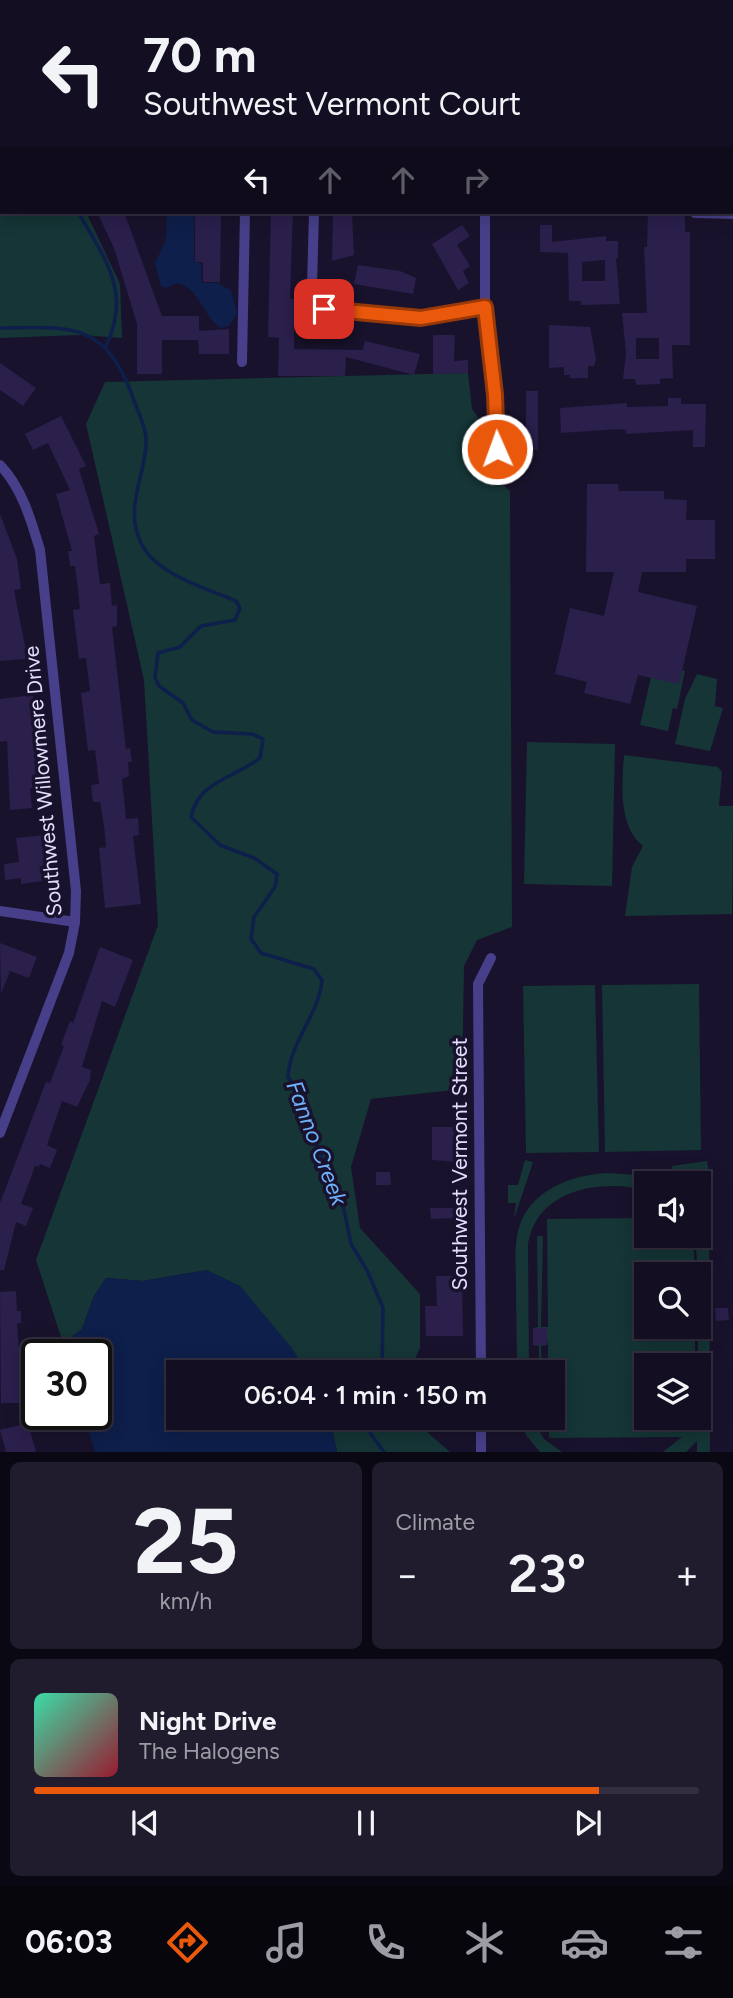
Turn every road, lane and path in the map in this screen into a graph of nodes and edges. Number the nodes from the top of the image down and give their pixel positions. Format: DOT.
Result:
graph roads {
  1 [pos="245,214"];
  2 [pos="314,214"];
  3 [pos="485,214"];
  4 [pos="485,307"];
  5 [pos="242,362"];
  6 [pos="0,466"];
  7 [pos="500,467"];
  8 [pos="0,911"];
  9 [pos="75,922"];
  10 [pos="491,958"];
  11 [pos="0,1133"];
  12 [pos="481,1360"];
  13 [pos="481,1430"];
  14 [pos="481,1452"];
  1 -- 5 [label="street"];
  2 -- 4 [label="street"];
  3 -- 4 [label="street"];
  4 -- 7 [label="street"];
  6 -- 9 [label="street, Southwest Willowmere Drive"];
  8 -- 9 [label="street"];
  9 -- 11 [label="street, Southwest Willowmere Drive"];
  10 -- 12 [label="street, Southwest Vermont Street"];
  13 -- 14 [label="street"];
}
